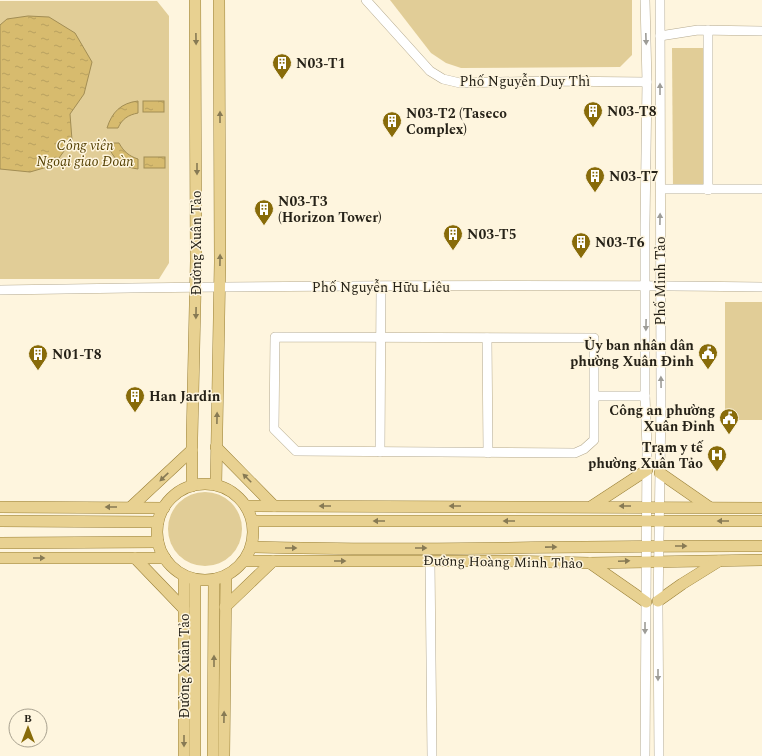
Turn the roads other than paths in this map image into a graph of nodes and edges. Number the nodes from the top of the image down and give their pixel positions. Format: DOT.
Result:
graph roads {
  1 [pos="195,0"];
  2 [pos="219,0"];
  3 [pos="366,0"];
  4 [pos="645,0"];
  5 [pos="660,0"];
  6 [pos="708,30"];
  7 [pos="762,31"];
  8 [pos="660,36"];
  9 [pos="647,82"];
  10 [pos="762,189"];
  11 [pos="661,190"];
  12 [pos="708,190"];
  13 [pos="645,286"];
  14 [pos="659,286"];
  15 [pos="196,287"];
  16 [pos="218,287"];
  17 [pos="381,287"];
  18 [pos="762,287"];
  19 [pos="0,290"];
  20 [pos="381,337"];
  21 [pos="487,338"];
  22 [pos="595,396"];
  23 [pos="645,396"];
  24 [pos="216,447"];
  25 [pos="192,450"];
  26 [pos="380,452"];
  27 [pos="488,453"];
  28 [pos="647,470"];
  29 [pos="660,474"];
  30 [pos="216,485"];
  31 [pos="192,486"];
  32 [pos="246,506"];
  33 [pos="274,506"];
  34 [pos="0,507"];
  35 [pos="131,507"];
  36 [pos="592,507"];
  37 [pos="646,507"];
  38 [pos="710,507"];
  39 [pos="164,508"];
  40 [pos="762,508"];
  41 [pos="0,521"];
  42 [pos="253,521"];
  43 [pos="592,521"];
  44 [pos="646,521"];
  45 [pos="762,521"];
  46 [pos="158,522"];
  47 [pos="158,542"];
  48 [pos="0,543"];
  49 [pos="646,546"];
  50 [pos="721,546"];
  51 [pos="762,546"];
  52 [pos="252,547"];
  53 [pos="503,548"];
  54 [pos="0,558"];
  55 [pos="136,558"];
  56 [pos="165,558"];
  57 [pos="721,560"];
  58 [pos="762,560"];
  59 [pos="245,561"];
  60 [pos="273,561"];
  61 [pos="430,561"];
  62 [pos="503,561"];
  63 [pos="646,561"];
  64 [pos="659,561"];
  65 [pos="590,563"];
  66 [pos="226,576"];
  67 [pos="190,578"];
  68 [pos="214,580"];
  69 [pos="646,602"];
  70 [pos="658,604"];
  71 [pos="225,606"];
  72 [pos="184,609"];
  73 [pos="184,756"];
  74 [pos="195,756"];
  75 [pos="213,756"];
  76 [pos="224,756"];
  77 [pos="432,756"];
  78 [pos="645,756"];
  79 [pos="659,756"];
  1 -- 15 [label="main road, Đường Xuân Tảo, one-way"];
  16 -- 2 [label="main road, Đường Xuân Tảo, one-way"];
  3 -- 9 [label="street, Phố Nguyễn Duy Thì"];
  4 -- 9 [label="street, Phố Minh Tảo, one-way"];
  5 -- 8 [label="street, Phố Minh Tảo"];
  6 -- 7 [label="street"];
  6 -- 8 [label="street"];
  6 -- 12 [label="street"];
  11 -- 8 [label="street, Phố Minh Tảo, one-way"];
  9 -- 13 [label="street, Phố Minh Tảo"];
  10 -- 12 [label="street"];
  11 -- 12 [label="street"];
  14 -- 11 [label="street, Phố Minh Tảo, one-way"];
  13 -- 14 [label="street, Phố Nguyễn Hữu Liêu"];
  13 -- 17 [label="street, Phố Nguyễn Hữu Liêu"];
  13 -- 23 [label="street, Phố Minh Tảo, one-way"];
  14 -- 18 [label="street, Phố Nguyễn Hữu Liêu"];
  29 -- 14 [label="street, Phố Minh Tảo, one-way"];
  15 -- 16 [label="street, Phố Nguyễn Hữu Liêu"];
  15 -- 19 [label="street, Phố Nguyễn Hữu Liêu"];
  15 -- 25 [label="main road, Đường Xuân Tảo, one-way"];
  16 -- 17 [label="street, Phố Nguyễn Hữu Liêu"];
  24 -- 16 [label="main road, Đường Xuân Tảo, one-way"];
  17 -- 20 [label="street"];
  20 -- 21 [label="street"];
  20 -- 26 [label="street"];
  20 -- 26 [label="street"];
  21 -- 22 [label="street"];
  21 -- 27 [label="street"];
  22 -- 23 [label="street"];
  22 -- 27 [label="street"];
  23 -- 28 [label="street, Phố Minh Tảo"];
  24 -- 30 [label="main road, Đường Xuân Tảo"];
  33 -- 24 [label="main road, one-way"];
  25 -- 31 [label="main road, Đường Xuân Tảo"];
  25 -- 35 [label="main road, one-way"];
  26 -- 27 [label="street"];
  28 -- 36 [label="main road"];
  28 -- 37 [label="street, Phố Minh Tảo"];
  29 -- 38 [label="main road"];
  29 -- 64 [label="street, Phố Minh Tảo"];
  30 -- 31 [label="main road"];
  30 -- 32 [label="main road"];
  31 -- 39 [label="main road"];
  32 -- 33 [label="main road"];
  32 -- 42 [label="main road"];
  36 -- 33 [label="main road, one-way"];
  35 -- 34 [label="main road, one-way"];
  35 -- 39 [label="main road"];
  37 -- 36 [label="main road, one-way"];
  36 -- 43 [label="main road"];
  37 -- 38 [label="main road"];
  37 -- 44 [label="street, Phố Minh Tảo"];
  38 -- 40 [label="main road"];
  39 -- 46 [label="main road"];
  41 -- 46 [label="main road"];
  43 -- 42 [label="main road, one-way"];
  42 -- 52 [label="main road"];
  43 -- 44 [label="main road"];
  45 -- 44 [label="main road, one-way"];
  44 -- 49 [label="street, Phố Minh Tảo"];
  46 -- 47 [label="main road"];
  47 -- 48 [label="main road"];
  47 -- 56 [label="main road"];
  49 -- 50 [label="main road, Đường Hoàng Minh Thảo, one-way"];
  53 -- 49 [label="main road, Đường Hoàng Minh Thảo, one-way"];
  49 -- 63 [label="street, Phố Minh Tảo"];
  50 -- 51 [label="main road, Đường Hoàng Minh Thảo"];
  50 -- 57 [label="main road"];
  52 -- 53 [label="main road, Đường Hoàng Minh Thảo, one-way"];
  52 -- 59 [label="main road"];
  53 -- 62 [label="main road"];
  54 -- 55 [label="main road, one-way"];
  55 -- 56 [label="main road"];
  55 -- 72 [label="main road"];
  56 -- 67 [label="main road"];
  57 -- 58 [label="main road, Đường Hoàng Minh Thảo"];
  57 -- 64 [label="main road, Đường Hoàng Minh Thảo"];
  57 -- 70 [label="main road"];
  59 -- 60 [label="main road, Đường Hoàng Minh Thảo"];
  59 -- 66 [label="main road"];
  60 -- 61 [label="main road, Đường Hoàng Minh Thảo, one-way"];
  60 -- 71 [label="main road"];
  61 -- 62 [label="main road, Đường Hoàng Minh Thảo"];
  61 -- 77 [label="street"];
  62 -- 65 [label="main road, Đường Hoàng Minh Thảo"];
  63 -- 64 [label="main road, Đường Hoàng Minh Thảo"];
  65 -- 63 [label="main road, Đường Hoàng Minh Thảo, one-way"];
  63 -- 69 [label="street, Phố Minh Tảo"];
  64 -- 70 [label="street, Phố Minh Tảo"];
  65 -- 69 [label="main road"];
  66 -- 68 [label="main road"];
  66 -- 71 [label="main road"];
  67 -- 68 [label="main road"];
  67 -- 72 [label="main road, Đường Xuân Tảo"];
  67 -- 74 [label="main road, Đường Xuân Tảo"];
  75 -- 68 [label="main road, one-way"];
  69 -- 78 [label="street, Phố Minh Tảo, one-way"];
  70 -- 79 [label="street, Phố Minh Tảo, one-way"];
  76 -- 71 [label="main road, one-way"];
  72 -- 73 [label="main road, Đường Xuân Tảo, one-way"];
}
